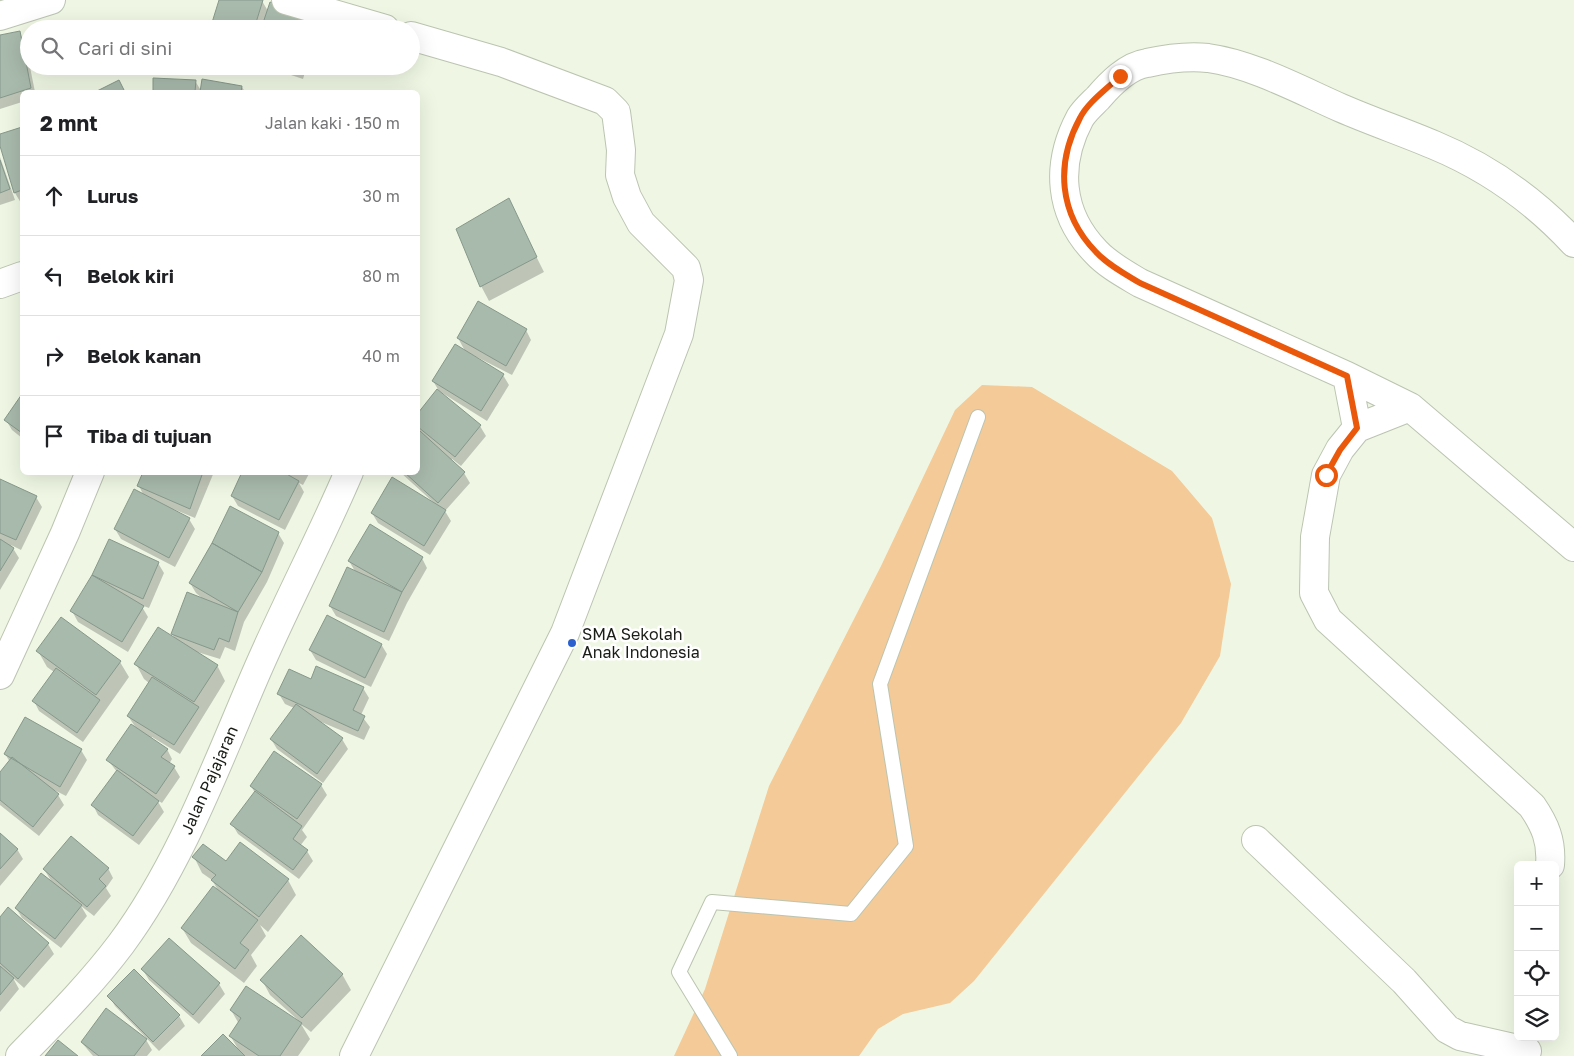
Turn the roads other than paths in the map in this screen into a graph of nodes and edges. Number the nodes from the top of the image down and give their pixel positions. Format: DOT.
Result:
graph roads {
  1 [pos="51,0"];
  2 [pos="286,0"];
  3 [pos="0,16"];
  4 [pos="354,20"];
  5 [pos="420,39"];
  6 [pos="1574,243"];
  7 [pos="20,277"];
  8 [pos="0,284"];
  9 [pos="1347,376"];
  10 [pos="1410,407"];
  11 [pos="978,417"];
  12 [pos="1357,428"];
  13 [pos="89,475"];
  14 [pos="348,475"];
  15 [pos="1574,547"];
  16 [pos="0,674"];
  17 [pos="1256,840"];
  18 [pos="1550,861"];
  19 [pos="1527,1048"];
  20 [pos="20,1056"];
  21 [pos="354,1056"];
  22 [pos="730,1056"];
  1 -- 3 [label="street"];
  2 -- 4 [label="street"];
  5 -- 21 [label="street"];
  6 -- 9 [label="street"];
  7 -- 8 [label="street"];
  9 -- 10 [label="street"];
  9 -- 12 [label="street"];
  10 -- 12 [label="street"];
  10 -- 15 [label="street"];
  11 -- 22 [label="lane"];
  12 -- 18 [label="street"];
  13 -- 16 [label="street"];
  14 -- 20 [label="street, Jalan Pajajaran"];
  17 -- 19 [label="street"];
}
